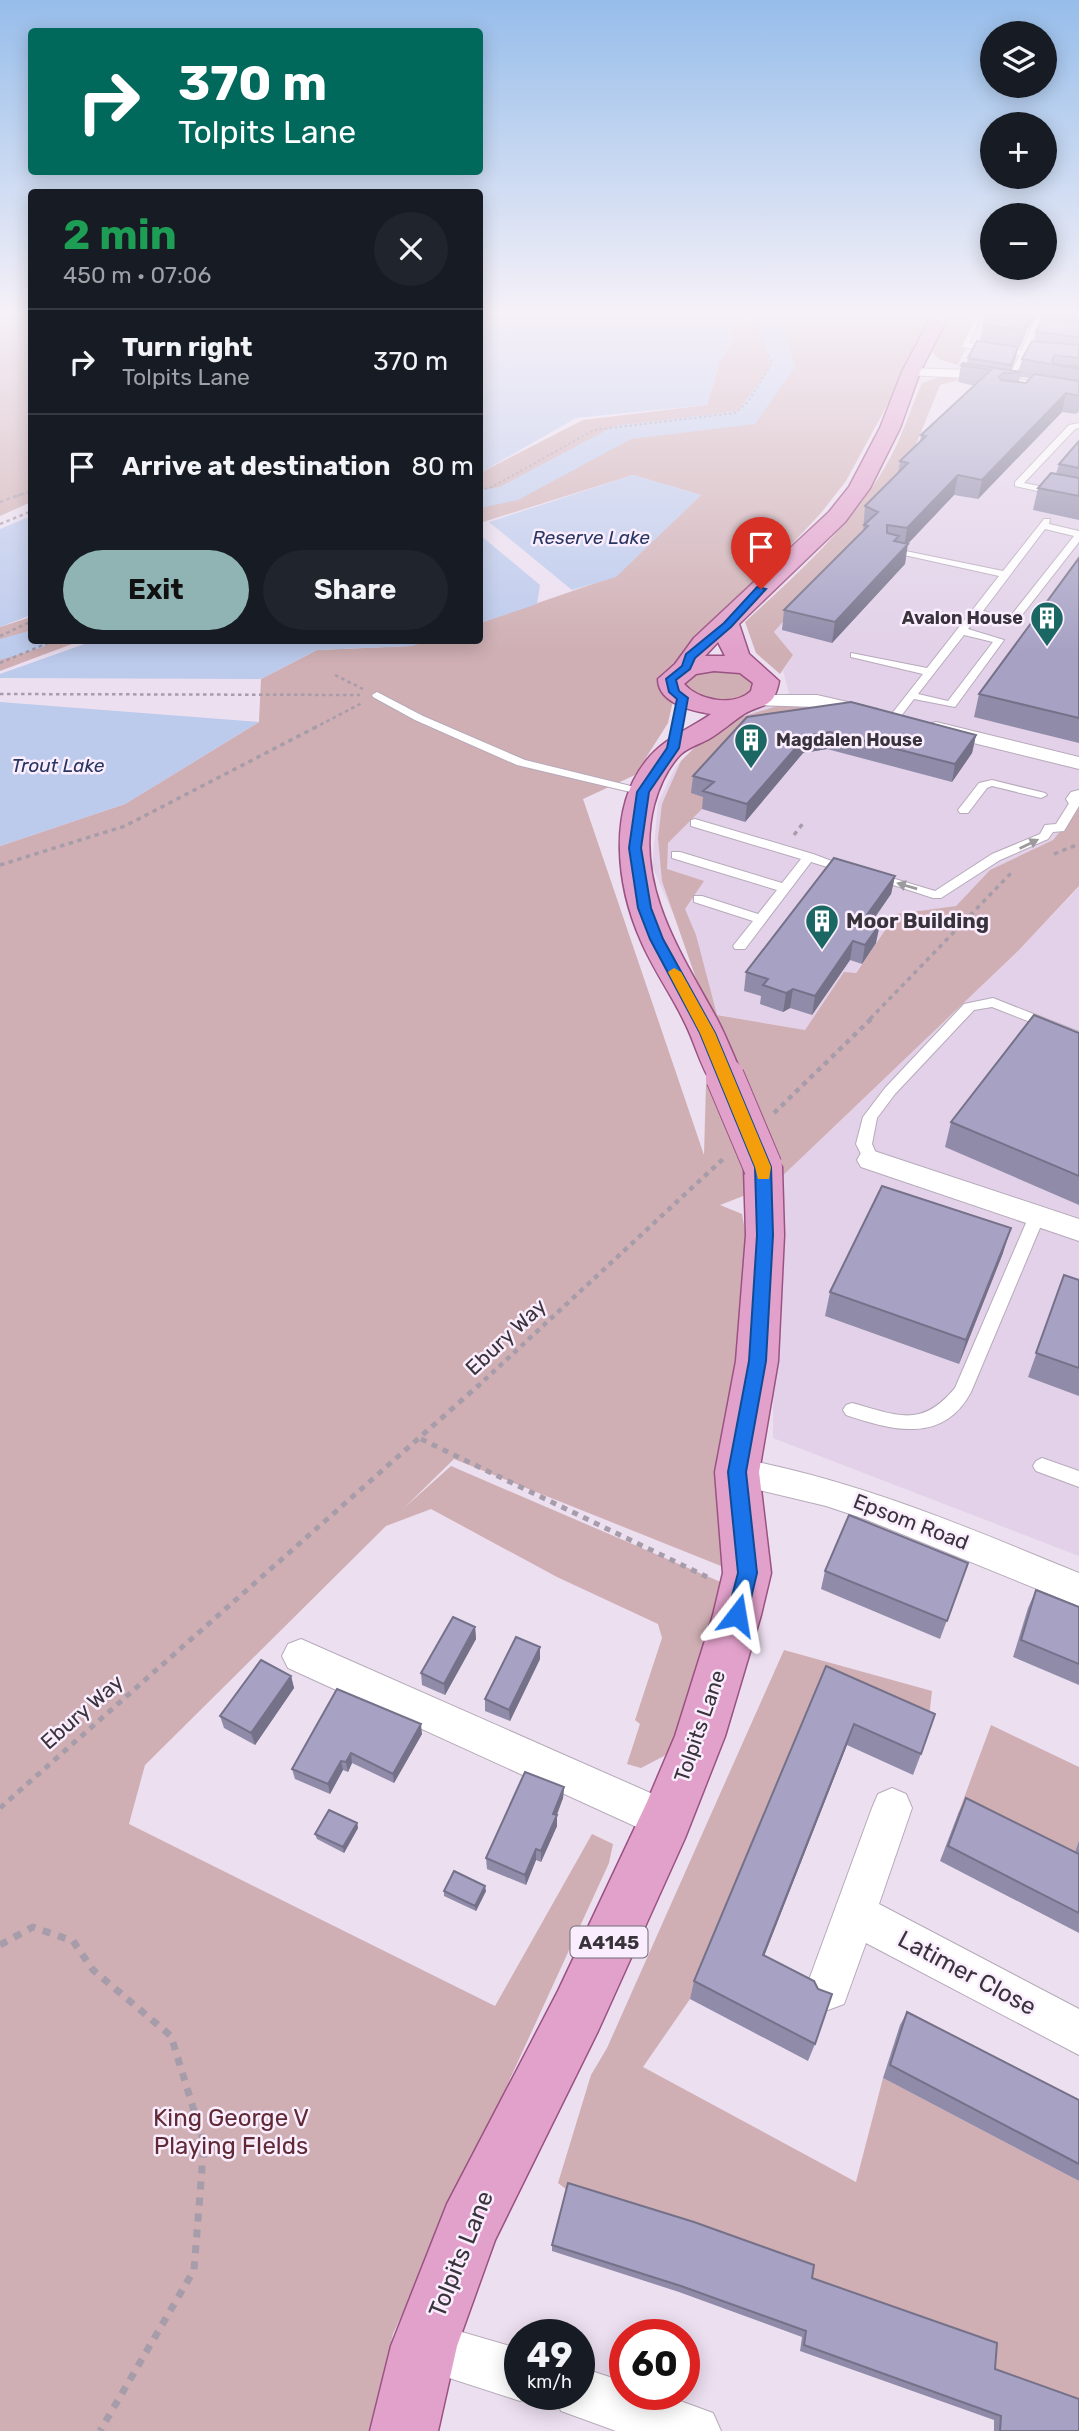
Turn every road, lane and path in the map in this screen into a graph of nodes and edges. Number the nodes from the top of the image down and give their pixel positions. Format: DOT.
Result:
graph roads {
  1 [pos="640,424"];
  2 [pos="891,424"];
  3 [pos="1079,425"];
  4 [pos="483,488"];
  5 [pos="28,492"];
  6 [pos="1079,497"];
  7 [pos="0,502"];
  8 [pos="28,514"];
  9 [pos="0,524"];
  10 [pos="1079,535"];
  11 [pos="889,549"];
  12 [pos="1006,575"];
  13 [pos="976,612"];
  14 [pos="28,623"];
  15 [pos="727,625"];
  16 [pos="962,631"];
  17 [pos="0,636"];
  18 [pos="45,644"];
  19 [pos="855,655"];
  20 [pos="0,663"];
  21 [pos="744,666"];
  22 [pos="687,667"];
  23 [pos="929,672"];
  24 [pos="335,675"];
  25 [pos="0,694"];
  26 [pos="377,695"];
  27 [pos="911,695"];
  28 [pos="753,696"];
  29 [pos="682,698"];
  30 [pos="894,718"];
  31 [pos="673,748"];
  32 [pos="1079,763"];
  33 [pos="643,792"];
  34 [pos="1041,795"];
  35 [pos="1078,798"];
  36 [pos="964,810"];
  37 [pos="695,823"];
  38 [pos="676,855"];
  39 [pos="809,858"];
  40 [pos="0,865"];
  41 [pos="1015,869"];
  42 [pos="784,888"];
  43 [pos="698,899"];
  44 [pos="761,919"];
  45 [pos="740,946"];
  46 [pos="1079,1037"];
  47 [pos="771,1115"];
  48 [pos="747,1159"];
  49 [pos="871,1160"];
  50 [pos="1037,1216"];
  51 [pos="1079,1230"];
  52 [pos="852,1409"];
  53 [pos="421,1439"];
  54 [pos="1042,1466"];
  55 [pos="737,1472"];
  56 [pos="1079,1479"];
  57 [pos="708,1578"];
  58 [pos="1079,1590"];
  59 [pos="301,1656"];
  60 [pos="0,1808"];
  61 [pos="892,1808"];
  62 [pos="666,1820"];
  63 [pos="855,1914"];
  64 [pos="0,1945"];
  65 [pos="828,1988"];
  66 [pos="1079,2033"];
  67 [pos="424,2346"];
  68 [pos="504,2370"];
  69 [pos="595,2398"];
  70 [pos="100,2431"];
  71 [pos="404,2431"];
  72 [pos="695,2431"];
  1 -- 4 [label="path"];
  2 -- 15 [label="main road, Tolpits Lane / A4145"];
  3 -- 6 [label="lane"];
  5 -- 7 [label="path"];
  8 -- 9 [label="path"];
  10 -- 12 [label="lane"];
  10 -- 13 [label="lane"];
  11 -- 12 [label="lane"];
  12 -- 13 [label="lane"];
  13 -- 16 [label="lane"];
  14 -- 17 [label="path"];
  15 -- 21 [label="main road"];
  15 -- 22 [label="main road, Tolpits Lane / A4145"];
  16 -- 23 [label="lane"];
  16 -- 27 [label="lane"];
  18 -- 20 [label="path"];
  19 -- 23 [label="lane"];
  21 -- 22 [label="main road"];
  21 -- 28 [label="main road"];
  22 -- 29 [label="main road, Tolpits Lane / A4145"];
  23 -- 27 [label="lane"];
  24 -- 26 [label="path"];
  25 -- 26 [label="path"];
  26 -- 33 [label="lane"];
  26 -- 40 [label="path"];
  27 -- 30 [label="lane"];
  28 -- 29 [label="main road"];
  28 -- 30 [label="street"];
  28 -- 31 [label="main road, Tolpits Lane / A4145"];
  29 -- 31 [label="main road, Tolpits Lane / A4145"];
  30 -- 32 [label="street"];
  31 -- 33 [label="main road, Tolpits Lane / A4145"];
  33 -- 48 [label="main road, Tolpits Lane / A4145, bridge"];
  34 -- 36 [label="lane"];
  35 -- 39 [label="lane"];
  37 -- 39 [label="lane"];
  38 -- 42 [label="lane"];
  39 -- 42 [label="lane"];
  41 -- 47 [label="path"];
  42 -- 44 [label="lane"];
  43 -- 44 [label="lane"];
  44 -- 45 [label="lane"];
  46 -- 49 [label="lane"];
  48 -- 53 [label="path, Ebury Way"];
  48 -- 55 [label="main road, Tolpits Lane / A4145"];
  49 -- 50 [label="street"];
  50 -- 51 [label="street"];
  50 -- 52 [label="lane"];
  53 -- 57 [label="path"];
  53 -- 60 [label="path, Ebury Way"];
  54 -- 56 [label="lane"];
  55 -- 58 [label="street, Epsom Road"];
  55 -- 62 [label="main road, Tolpits Lane / A4145"];
  59 -- 62 [label="street"];
  61 -- 63 [label="street"];
  62 -- 67 [label="main road, Tolpits Lane / A4145"];
  63 -- 65 [label="street"];
  63 -- 66 [label="street, Latimer Close"];
  64 -- 70 [label="path"];
  67 -- 68 [label="street"];
  67 -- 71 [label="main road, Tolpits Lane / A4145"];
  69 -- 72 [label="street"];
}
